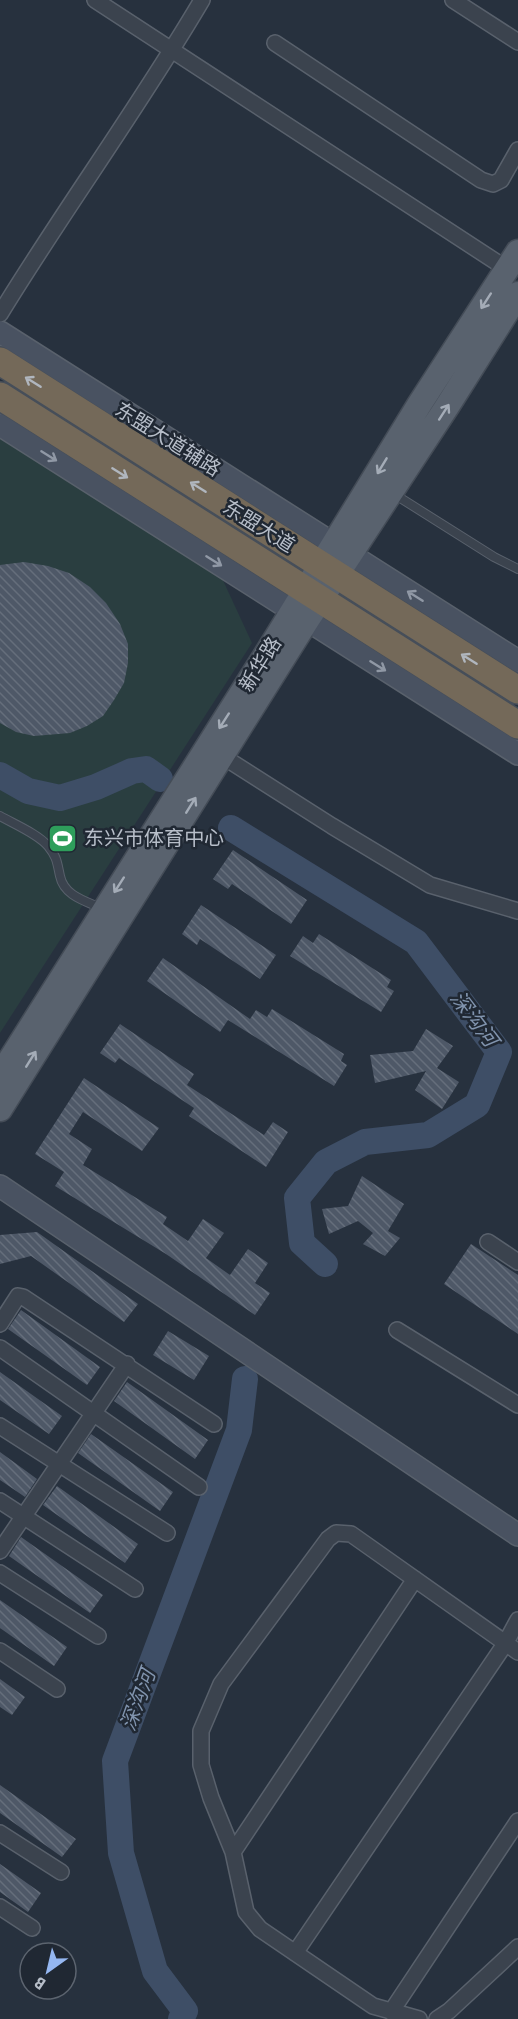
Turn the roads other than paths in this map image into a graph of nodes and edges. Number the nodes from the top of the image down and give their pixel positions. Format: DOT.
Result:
graph roads {
  1 [pos="95,0"];
  2 [pos="202,0"];
  3 [pos="453,0"];
  4 [pos="518,42"];
  5 [pos="275,43"];
  6 [pos="172,50"];
  7 [pos="518,150"];
  8 [pos="512,261"];
  9 [pos="517,297"];
  10 [pos="0,314"];
  11 [pos="0,332"];
  12 [pos="0,361"];
  13 [pos="0,396"];
  14 [pos="0,425"];
  15 [pos="391,492"];
  16 [pos="336,560"];
  17 [pos="518,569"];
  18 [pos="307,605"];
  19 [pos="518,661"];
  20 [pos="518,690"];
  21 [pos="518,725"];
  22 [pos="518,754"];
  23 [pos="222,756"];
  24 [pos="0,816"];
  25 [pos="104,909"];
  26 [pos="518,911"];
  27 [pos="0,1076"];
  28 [pos="0,1109"];
  29 [pos="0,1186"];
  30 [pos="488,1242"];
  31 [pos="518,1262"];
  32 [pos="0,1324"];
  33 [pos="397,1330"];
  34 [pos="0,1348"];
  35 [pos="127,1364"];
  36 [pos="518,1405"];
  37 [pos="94,1413"];
  38 [pos="214,1424"];
  39 [pos="0,1426"];
  40 [pos="59,1465"];
  41 [pos="199,1487"];
  42 [pos="0,1501"];
  43 [pos="24,1516"];
  44 [pos="167,1533"];
  45 [pos="518,1535"];
  46 [pos="0,1551"];
  47 [pos="0,1573"];
  48 [pos="415,1579"];
  49 [pos="135,1589"];
  50 [pos="518,1620"];
  51 [pos="98,1636"];
  52 [pos="512,1648"];
  53 [pos="0,1651"];
  54 [pos="57,1689"];
  55 [pos="518,1821"];
  56 [pos="0,1833"];
  57 [pos="233,1852"];
  58 [pos="61,1872"];
  59 [pos="0,1907"];
  60 [pos="32,1928"];
  61 [pos="518,1947"];
  62 [pos="295,1953"];
  63 [pos="391,2012"];
  64 [pos="419,2019"];
  65 [pos="437,2019"];
  1 -- 6 [label="street"];
  2 -- 6 [label="street"];
  3 -- 4 [label="street"];
  5 -- 7 [label="street"];
  6 -- 8 [label="street"];
  6 -- 10 [label="street"];
  8 -- 16 [label="main road, 新华路, one-way"];
  15 -- 9 [label="main road, 新华路, one-way"];
  11 -- 16 [label="street, 东盟大道辅路"];
  16 -- 12 [label="highway, 东盟大道, one-way"];
  13 -- 18 [label="highway, 东盟大道, one-way"];
  14 -- 18 [label="street, one-way"];
  15 -- 16 [label="main road, 新华路"];
  15 -- 17 [label="lane"];
  16 -- 18 [label="main road, 新华路"];
  19 -- 16 [label="street, 东盟大道辅路, one-way"];
  20 -- 16 [label="highway, 东盟大道, one-way"];
  18 -- 21 [label="highway, 东盟大道"];
  18 -- 22 [label="street, one-way"];
  18 -- 23 [label="main road, 新华路"];
  18 -- 25 [label="main road, 新华路, one-way"];
  23 -- 26 [label="street"];
  28 -- 23 [label="main road, 新华路, one-way"];
  24 -- 25 [label="lane"];
  25 -- 27 [label="main road, 新华路"];
  29 -- 45 [label="street"];
  30 -- 31 [label="street"];
  32 -- 35 [label="street"];
  33 -- 36 [label="street"];
  34 -- 37 [label="street"];
  35 -- 37 [label="street"];
  35 -- 38 [label="street"];
  37 -- 40 [label="street"];
  37 -- 41 [label="street"];
  39 -- 40 [label="street"];
  40 -- 43 [label="street"];
  40 -- 44 [label="street"];
  42 -- 43 [label="street"];
  43 -- 46 [label="street"];
  43 -- 49 [label="street"];
  47 -- 51 [label="street"];
  48 -- 52 [label="street"];
  48 -- 57 [label="street"];
  48 -- 57 [label="street"];
  50 -- 52 [label="street"];
  52 -- 62 [label="street"];
  53 -- 54 [label="street"];
  55 -- 63 [label="street"];
  56 -- 58 [label="street"];
  57 -- 62 [label="street"];
  59 -- 60 [label="street"];
  61 -- 65 [label="street"];
  62 -- 63 [label="street"];
  63 -- 64 [label="street"];
}
